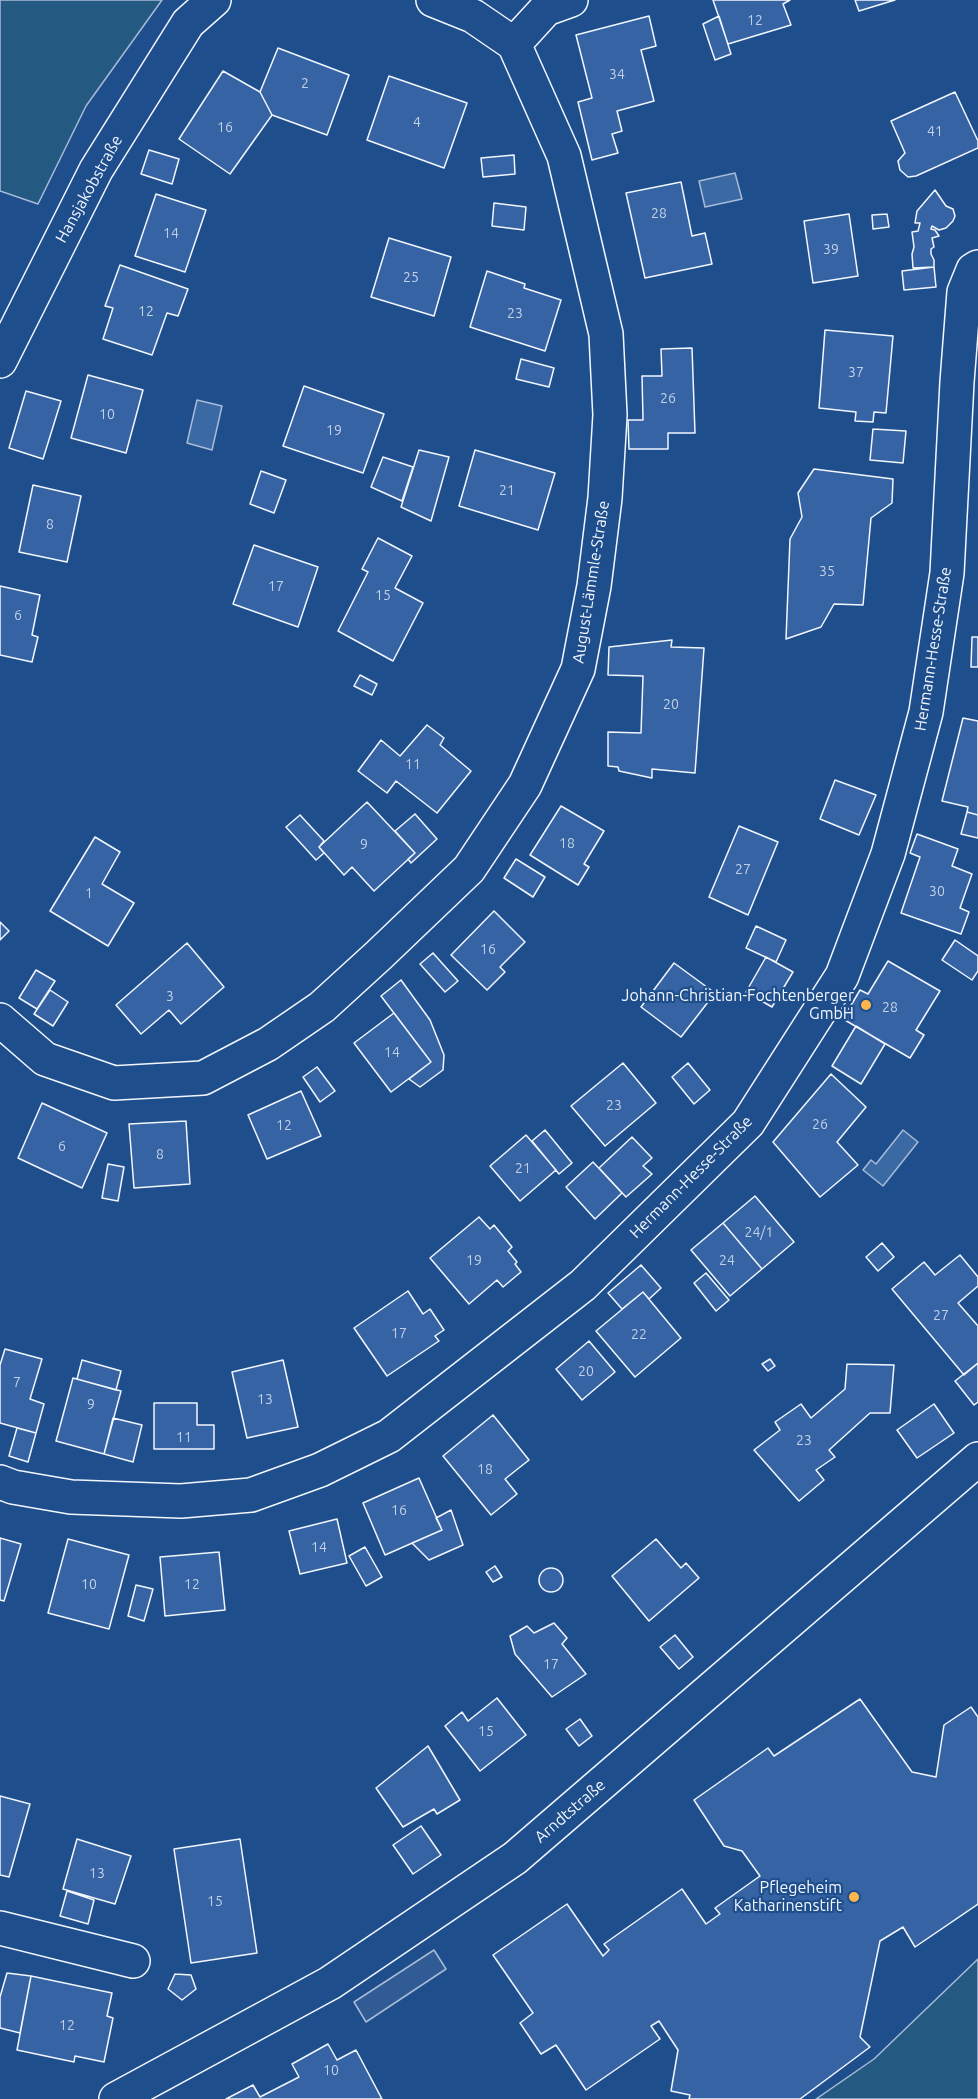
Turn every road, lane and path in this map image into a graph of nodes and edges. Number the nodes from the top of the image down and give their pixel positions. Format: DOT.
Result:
graph roads {
  1 [pos="214,0"];
  2 [pos="433,0"];
  3 [pos="571,0"];
  4 [pos="514,44"];
  5 [pos="978,267"];
  6 [pos="0,361"];
  7 [pos="0,1020"];
  8 [pos="978,1459"];
  9 [pos="0,1482"];
  10 [pos="0,1928"];
  11 [pos="134,1961"];
  12 [pos="116,2099"];
  1 -- 6 [label="street, Hansjakobstraße"];
  2 -- 4 [label="street"];
  3 -- 4 [label="street"];
  4 -- 7 [label="street, August-Lämmle-Straße"];
  5 -- 9 [label="street, Hermann-Hesse-Straße"];
  8 -- 12 [label="street, Arndtstraße"];
  10 -- 11 [label="street"];
}
